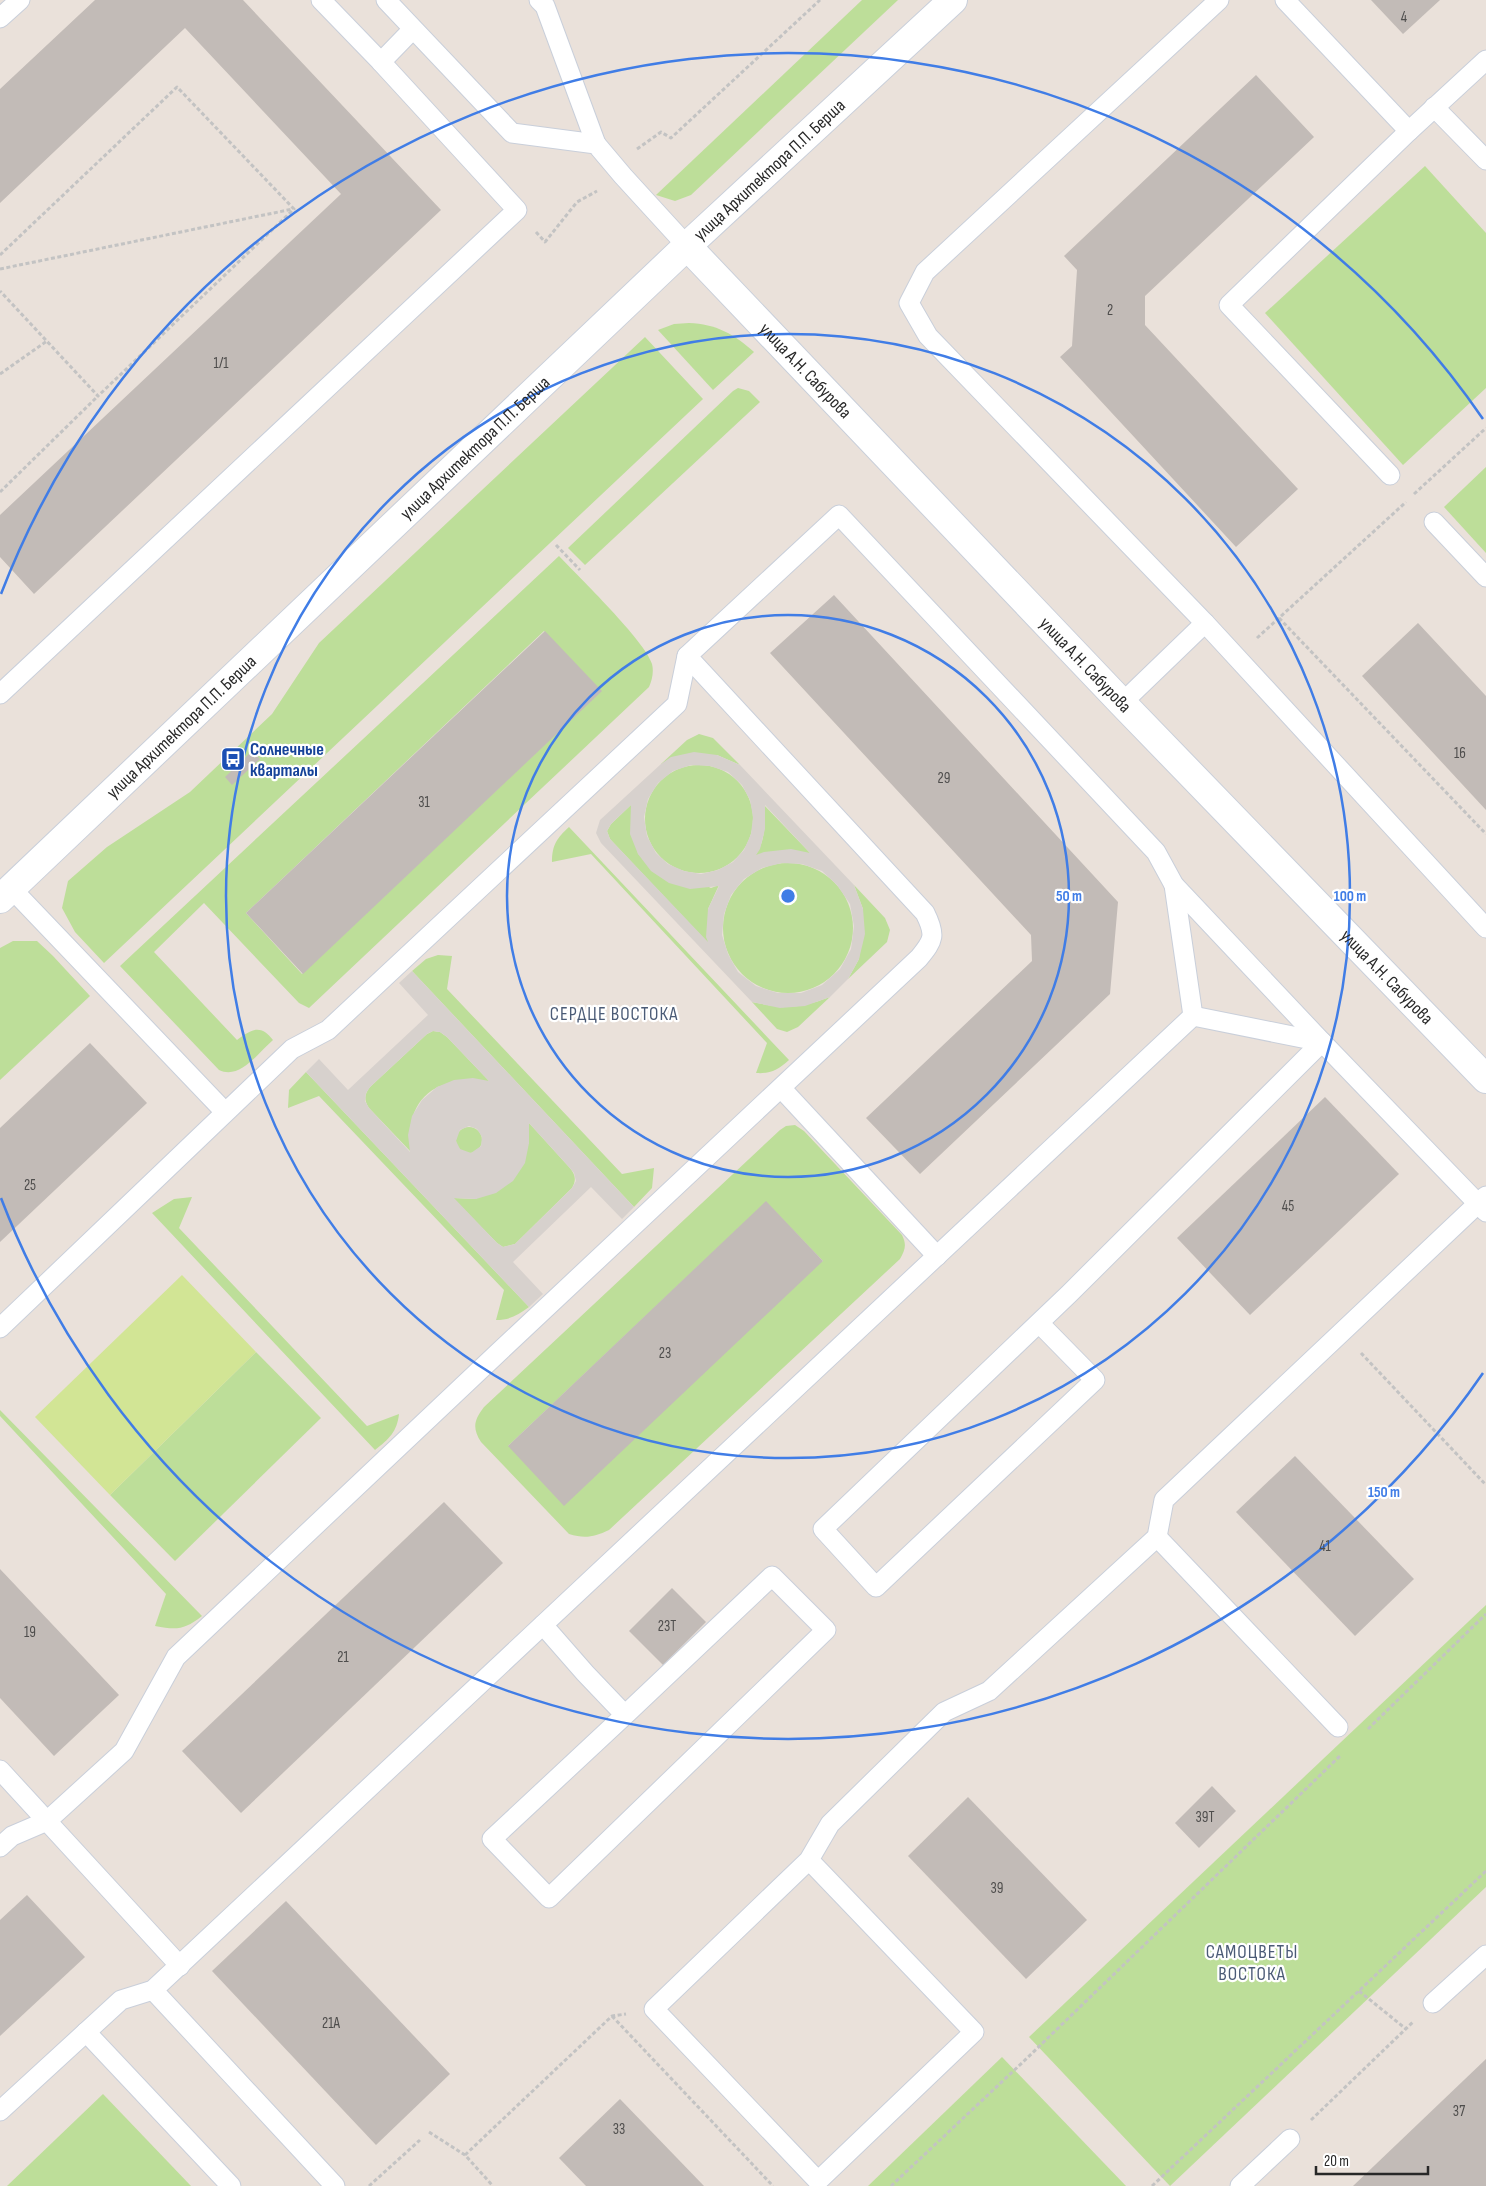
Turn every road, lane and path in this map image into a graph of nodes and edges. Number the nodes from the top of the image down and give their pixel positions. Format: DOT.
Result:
graph roads {
  1 [pos="20,0"];
  2 [pos="321,0"];
  3 [pos="386,0"];
  4 [pos="539,0"];
  5 [pos="820,0"];
  6 [pos="953,0"];
  7 [pos="1219,0"];
  8 [pos="1285,0"];
  9 [pos="0,18"];
  10 [pos="413,29"];
  11 [pos="1486,60"];
  12 [pos="381,62"];
  13 [pos="1434,107"];
  14 [pos="1409,131"];
  15 [pos="596,144"];
  16 [pos="1486,160"];
  17 [pos="623,176"];
  18 [pos="294,209"];
  19 [pos="545,242"];
  20 [pos="687,246"];
  21 [pos="0,255"];
  22 [pos="0,269"];
  23 [pos="0,291"];
  24 [pos="47,341"];
  25 [pos="0,374"];
  26 [pos="98,396"];
  27 [pos="1486,428"];
  28 [pos="1390,475"];
  29 [pos="0,492"];
  30 [pos="1434,522"];
  31 [pos="556,545"];
  32 [pos="580,570"];
  33 [pos="1486,577"];
  34 [pos="1279,618"];
  35 [pos="1205,623"];
  36 [pos="687,656"];
  37 [pos="1237,657"];
  38 [pos="0,694"];
  39 [pos="1122,703"];
  40 [pos="1486,834"];
  41 [pos="1174,885"];
  42 [pos="6,893"];
  43 [pos="1486,928"];
  44 [pos="1193,1016"];
  45 [pos="1322,1042"];
  46 [pos="1486,1079"];
  47 [pos="781,1088"];
  48 [pos="225,1112"];
  49 [pos="1483,1204"];
  50 [pos="938,1256"];
  51 [pos="1038,1323"];
  52 [pos="0,1328"];
  53 [pos="1341,1332"];
  54 [pos="1486,1484"];
  55 [pos="1157,1537"];
  56 [pos="1486,1614"];
  57 [pos="543,1625"];
  58 [pos="625,1715"];
  59 [pos="1338,1727"];
  60 [pos="1366,1730"];
  61 [pos="1345,1751"];
  62 [pos="0,1770"];
  63 [pos="47,1821"];
  64 [pos="0,1847"];
  65 [pos="809,1860"];
  66 [pos="1486,1872"];
  67 [pos="1486,1955"];
  68 [pos="180,1966"];
  69 [pos="154,1990"];
  70 [pos="1359,1991"];
  71 [pos="1433,2003"];
  72 [pos="654,2009"];
  73 [pos="612,2016"];
  74 [pos="1406,2029"];
  75 [pos="86,2032"];
  76 [pos="0,2111"];
  77 [pos="428,2132"];
  78 [pos="1290,2139"];
  79 [pos="420,2140"];
  80 [pos="465,2155"];
  81 [pos="231,2186"];
  82 [pos="335,2186"];
  83 [pos="369,2186"];
  84 [pos="493,2186"];
  85 [pos="773,2186"];
  86 [pos="891,2186"];
  87 [pos="1152,2186"];
  88 [pos="1240,2186"];
  1 -- 9 [label="lane"];
  2 -- 12 [label="lane"];
  3 -- 10 [label="lane"];
  4 -- 15 [label="lane"];
  5 -- 17 [label="path"];
  6 -- 20 [label="street, улица Архитектора П.П. Берша"];
  7 -- 35 [label="lane"];
  8 -- 14 [label="lane"];
  10 -- 12 [label="lane"];
  10 -- 15 [label="lane"];
  11 -- 13 [label="lane"];
  12 -- 38 [label="lane"];
  13 -- 14 [label="lane"];
  13 -- 16 [label="lane"];
  14 -- 28 [label="lane"];
  15 -- 17 [label="lane"];
  17 -- 19 [label="path"];
  17 -- 20 [label="lane"];
  18 -- 21 [label="path"];
  18 -- 22 [label="path"];
  18 -- 26 [label="path"];
  20 -- 39 [label="street, улица А.Н. Сабурова"];
  20 -- 42 [label="street, улица Архитектора П.П. Берша"];
  23 -- 24 [label="path"];
  24 -- 25 [label="path"];
  24 -- 26 [label="path"];
  26 -- 29 [label="path"];
  27 -- 34 [label="path"];
  30 -- 33 [label="lane"];
  31 -- 32 [label="path"];
  34 -- 37 [label="path"];
  34 -- 40 [label="path"];
  35 -- 37 [label="lane"];
  35 -- 39 [label="lane"];
  36 -- 41 [label="lane"];
  36 -- 47 [label="lane"];
  36 -- 48 [label="lane"];
  37 -- 43 [label="lane"];
  39 -- 46 [label="street, улица А.Н. Сабурова"];
  41 -- 44 [label="lane"];
  41 -- 45 [label="lane"];
  42 -- 48 [label="lane"];
  44 -- 45 [label="lane"];
  44 -- 50 [label="lane"];
  45 -- 49 [label="lane"];
  45 -- 51 [label="lane"];
  47 -- 50 [label="lane"];
  47 -- 63 [label="lane"];
  48 -- 52 [label="lane"];
  49 -- 53 [label="lane"];
  50 -- 57 [label="lane"];
  51 -- 51 [label="lane"];
  53 -- 54 [label="path"];
  53 -- 55 [label="lane"];
  55 -- 59 [label="lane"];
  55 -- 65 [label="lane"];
  56 -- 60 [label="path"];
  57 -- 58 [label="lane"];
  57 -- 68 [label="lane"];
  58 -- 58 [label="lane"];
  61 -- 86 [label="path"];
  62 -- 63 [label="lane"];
  63 -- 64 [label="lane"];
  63 -- 68 [label="lane"];
  65 -- 72 [label="lane"];
  65 -- 72 [label="lane"];
  66 -- 70 [label="path"];
  67 -- 71 [label="lane"];
  68 -- 69 [label="lane"];
  69 -- 75 [label="lane"];
  69 -- 82 [label="lane"];
  70 -- 74 [label="path"];
  70 -- 87 [label="path"];
  71 -- 74 [label="path"];
  72 -- 73 [label="path"];
  73 -- 80 [label="path"];
  73 -- 85 [label="path"];
  74 -- 78 [label="path"];
  75 -- 76 [label="lane"];
  75 -- 81 [label="lane"];
  77 -- 80 [label="path"];
  78 -- 88 [label="lane"];
  79 -- 83 [label="path"];
  80 -- 84 [label="path"];
}
